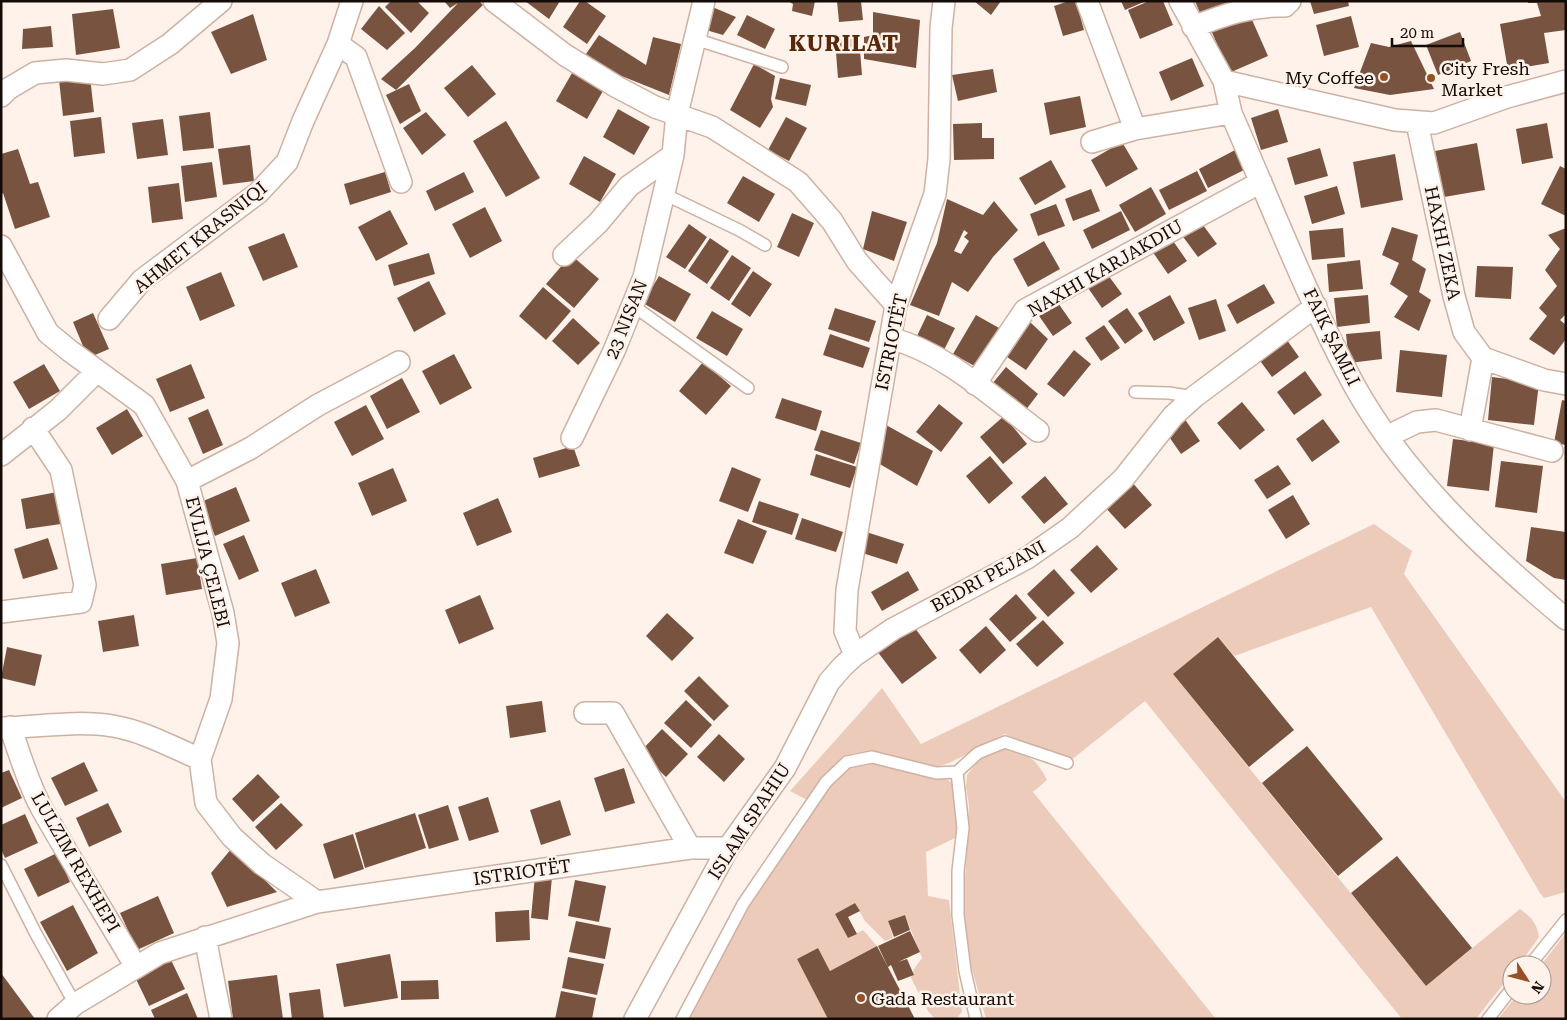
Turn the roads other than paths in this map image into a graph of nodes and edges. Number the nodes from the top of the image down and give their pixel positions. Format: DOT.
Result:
graph roads {
  1 [pos="221,1"];
  2 [pos="352,1"];
  3 [pos="704,1"];
  4 [pos="944,1"];
  5 [pos="1087,1"];
  6 [pos="1180,1"];
  7 [pos="1290,1"];
  8 [pos="500,4"];
  9 [pos="1193,27"];
  10 [pos="695,39"];
  11 [pos="338,44"];
  12 [pos="782,67"];
  13 [pos="1224,81"];
  14 [pos="1566,82"];
  15 [pos="1,96"];
  16 [pos="1231,113"];
  17 [pos="677,114"];
  18 [pos="1417,123"];
  19 [pos="1135,130"];
  20 [pos="1092,142"];
  21 [pos="673,155"];
  22 [pos="401,182"];
  23 [pos="1261,182"];
  24 [pos="664,194"];
  25 [pos="766,245"];
  26 [pos="1,246"];
  27 [pos="564,255"];
  28 [pos="632,305"];
  29 [pos="896,306"];
  30 [pos="1316,306"];
  31 [pos="109,320"];
  32 [pos="890,338"];
  33 [pos="1483,358"];
  34 [pos="399,362"];
  35 [pos="98,371"];
  36 [pos="975,384"];
  37 [pos="1566,384"];
  38 [pos="748,388"];
  39 [pos="1135,392"];
  40 [pos="1194,397"];
  41 [pos="33,428"];
  42 [pos="1470,430"];
  43 [pos="1038,431"];
  44 [pos="1388,436"];
  45 [pos="572,438"];
  46 [pos="1552,451"];
  47 [pos="1,455"];
  48 [pos="187,481"];
  49 [pos="1,612"];
  50 [pos="1566,619"];
  51 [pos="854,655"];
  52 [pos="585,713"];
  53 [pos="5,727"];
  54 [pos="200,759"];
  55 [pos="1067,763"];
  56 [pos="957,772"];
  57 [pos="690,848"];
  58 [pos="728,848"];
  59 [pos="1,865"];
  60 [pos="317,902"];
  61 [pos="1566,920"];
  62 [pos="205,938"];
  63 [pos="1538,955"];
  64 [pos="136,967"];
  65 [pos="1502,1001"];
  66 [pos="74,1004"];
  67 [pos="58,1019"];
  68 [pos="221,1019"];
  69 [pos="635,1019"];
  70 [pos="682,1019"];
  71 [pos="976,1019"];
  72 [pos="1488,1019"];
  1 -- 15 [label="street"];
  2 -- 11 [label="street, AHMET KRASNIQI"];
  3 -- 10 [label="street, 23 NISAN"];
  4 -- 29 [label="street, ISTRIOTËT"];
  5 -- 19 [label="street"];
  6 -- 9 [label="street, FAIK ŞAMLI"];
  7 -- 9 [label="street"];
  8 -- 17 [label="street"];
  9 -- 13 [label="street, FAIK ŞAMLI"];
  10 -- 12 [label="lane"];
  10 -- 17 [label="street, 23 NISAN"];
  11 -- 22 [label="street"];
  11 -- 31 [label="street, AHMET KRASNIQI"];
  13 -- 16 [label="street, FAIK ŞAMLI"];
  13 -- 18 [label="street"];
  14 -- 18 [label="street"];
  16 -- 19 [label="street"];
  16 -- 23 [label="street, FAIK ŞAMLI"];
  17 -- 21 [label="street, 23 NISAN"];
  17 -- 29 [label="street"];
  18 -- 33 [label="street, HAXHI ZEKA"];
  19 -- 20 [label="street"];
  21 -- 24 [label="street, 23 NISAN"];
  21 -- 27 [label="street"];
  23 -- 30 [label="street, FAIK ŞAMLI"];
  23 -- 36 [label="street, NAXHI KARJAKDIU"];
  24 -- 25 [label="lane"];
  24 -- 28 [label="street, 23 NISAN"];
  26 -- 35 [label="street, EVLIJA ÇELEBI"];
  28 -- 38 [label="lane"];
  28 -- 45 [label="street, 23 NISAN"];
  29 -- 32 [label="street, ISTRIOTËT"];
  30 -- 40 [label="street, BEDRI PEJANI"];
  30 -- 44 [label="street, FAIK ŞAMLI"];
  32 -- 36 [label="street"];
  32 -- 51 [label="street, ISTRIOTËT"];
  33 -- 37 [label="street"];
  33 -- 42 [label="street"];
  34 -- 48 [label="street, EVLIJA ÇELEBI"];
  35 -- 41 [label="street"];
  35 -- 48 [label="street, EVLIJA ÇELEBI"];
  36 -- 43 [label="street"];
  39 -- 40 [label="lane"];
  40 -- 51 [label="street, BEDRI PEJANI"];
  41 -- 47 [label="street"];
  41 -- 49 [label="street"];
  42 -- 44 [label="street"];
  42 -- 46 [label="street"];
  44 -- 50 [label="street, FAIK ŞAMLI"];
  48 -- 54 [label="street, EVLIJA ÇELEBI"];
  51 -- 58 [label="street, ISLAM SPAHIU"];
  52 -- 57 [label="street"];
  53 -- 54 [label="street"];
  53 -- 64 [label="street, LULZIM REXHEPI"];
  54 -- 60 [label="street, EVLIJA ÇELEBI"];
  55 -- 56 [label="lane"];
  56 -- 70 [label="lane"];
  56 -- 71 [label="lane"];
  57 -- 58 [label="street, ISTRIOTËT"];
  57 -- 60 [label="street, ISTRIOTËT"];
  58 -- 69 [label="street, ISLAM SPAHIU"];
  59 -- 66 [label="lane"];
  60 -- 62 [label="street"];
  61 -- 63 [label="lane"];
  62 -- 64 [label="street"];
  62 -- 68 [label="street"];
  64 -- 66 [label="street"];
  65 -- 72 [label="lane"];
  66 -- 67 [label="street"];
}
